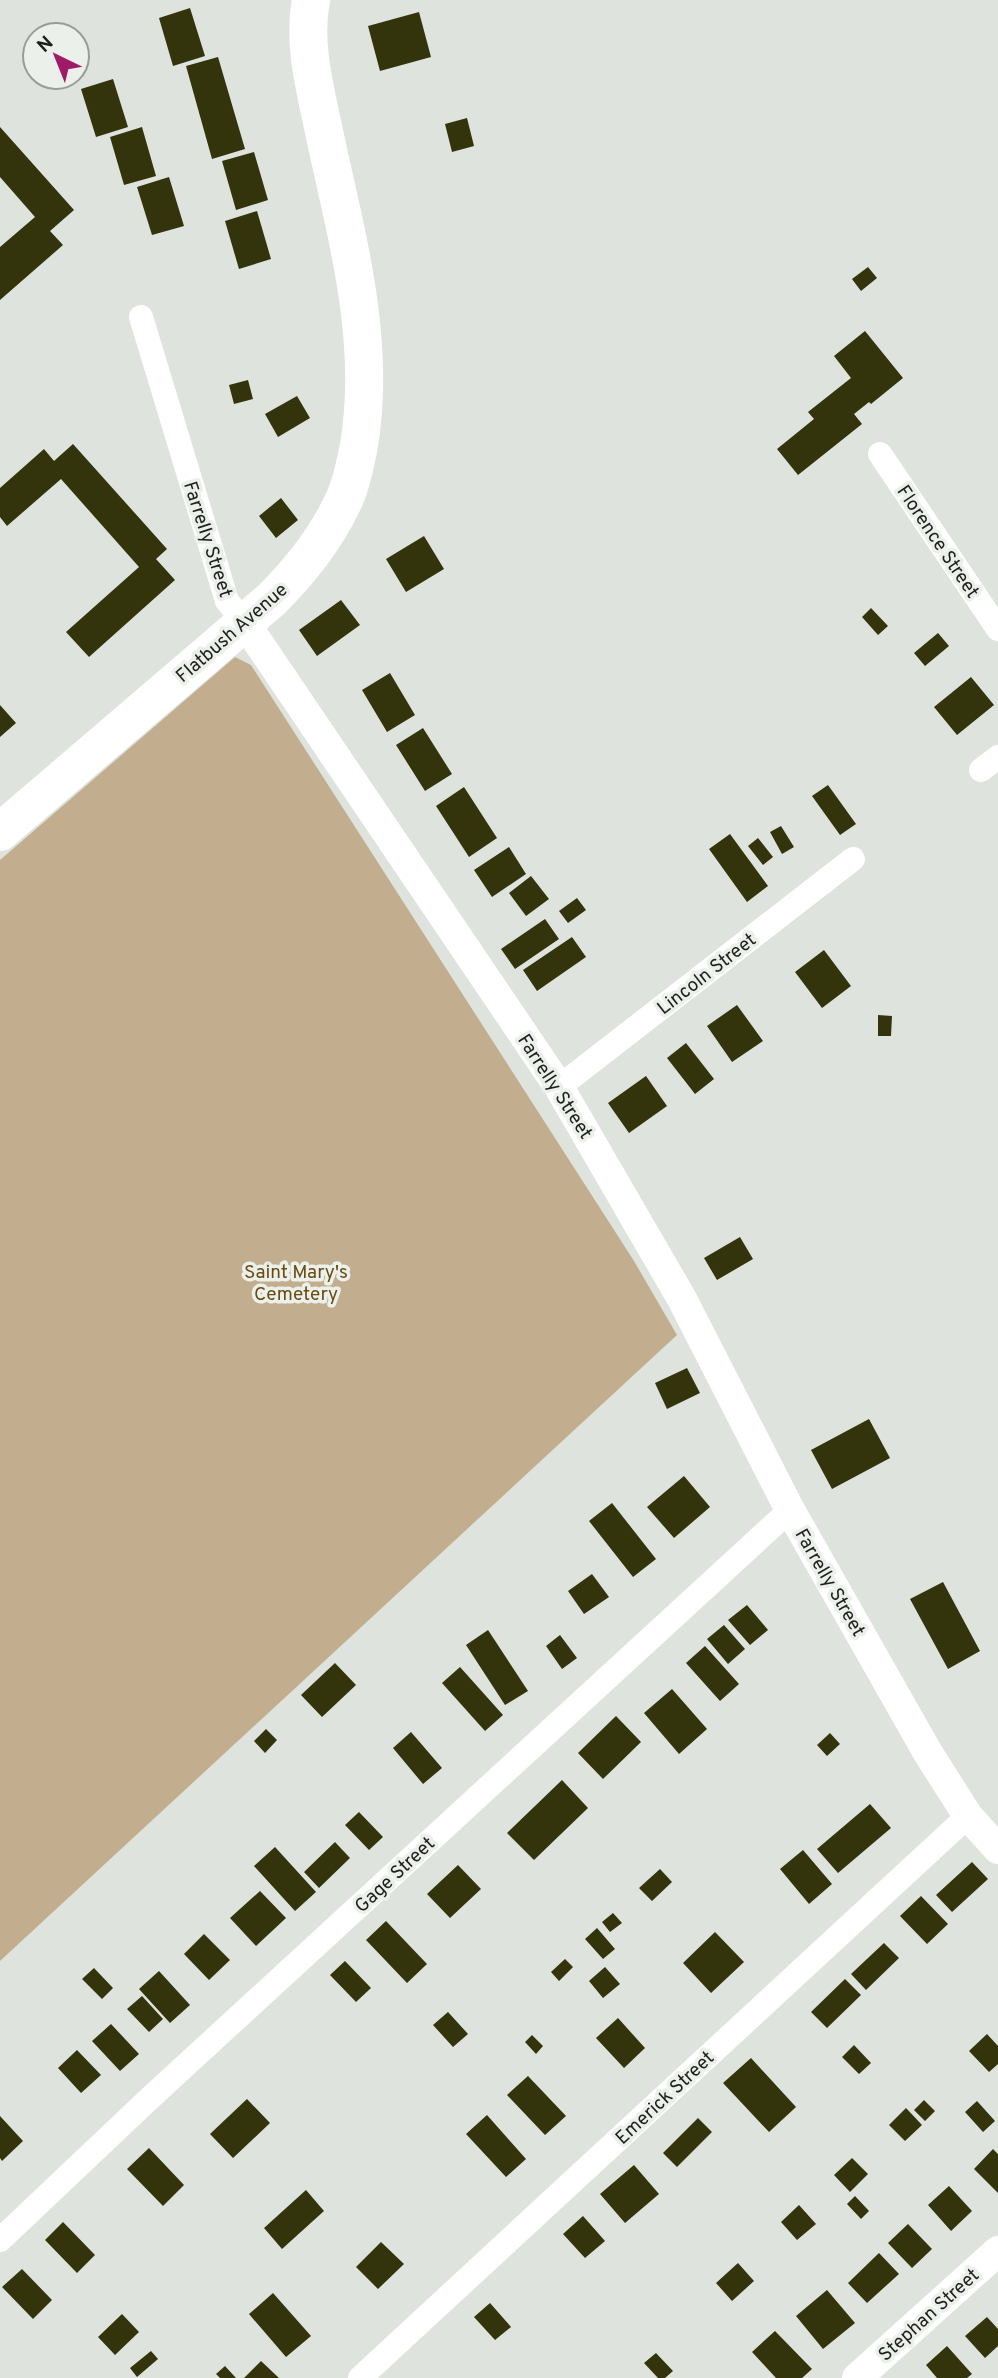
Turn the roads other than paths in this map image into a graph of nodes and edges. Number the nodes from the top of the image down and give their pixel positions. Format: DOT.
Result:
graph roads {
  1 [pos="311,0"];
  2 [pos="141,317"];
  3 [pos="880,454"];
  4 [pos="246,623"];
  5 [pos="998,629"];
  6 [pos="0,832"];
  7 [pos="853,859"];
  8 [pos="559,1087"];
  9 [pos="790,1510"];
  10 [pos="968,1816"];
  11 [pos="998,1849"];
  12 [pos="0,2240"];
  13 [pos="998,2251"];
  14 [pos="360,2378"];
  15 [pos="857,2378"];
  1 -- 4 [label="main road, Flatbush Avenue"];
  2 -- 4 [label="street, Farrelly Street"];
  3 -- 5 [label="street, Florence Street"];
  4 -- 6 [label="main road, Flatbush Avenue"];
  4 -- 8 [label="street, Farrelly Street"];
  7 -- 8 [label="street, Lincoln Street"];
  8 -- 9 [label="street, Farrelly Street"];
  9 -- 10 [label="street, Farrelly Street"];
  9 -- 12 [label="street, Gage Street"];
  10 -- 11 [label="street, Farrelly Street"];
  10 -- 14 [label="street, Emerick Street"];
  13 -- 15 [label="street, Stephan Street"];
}
